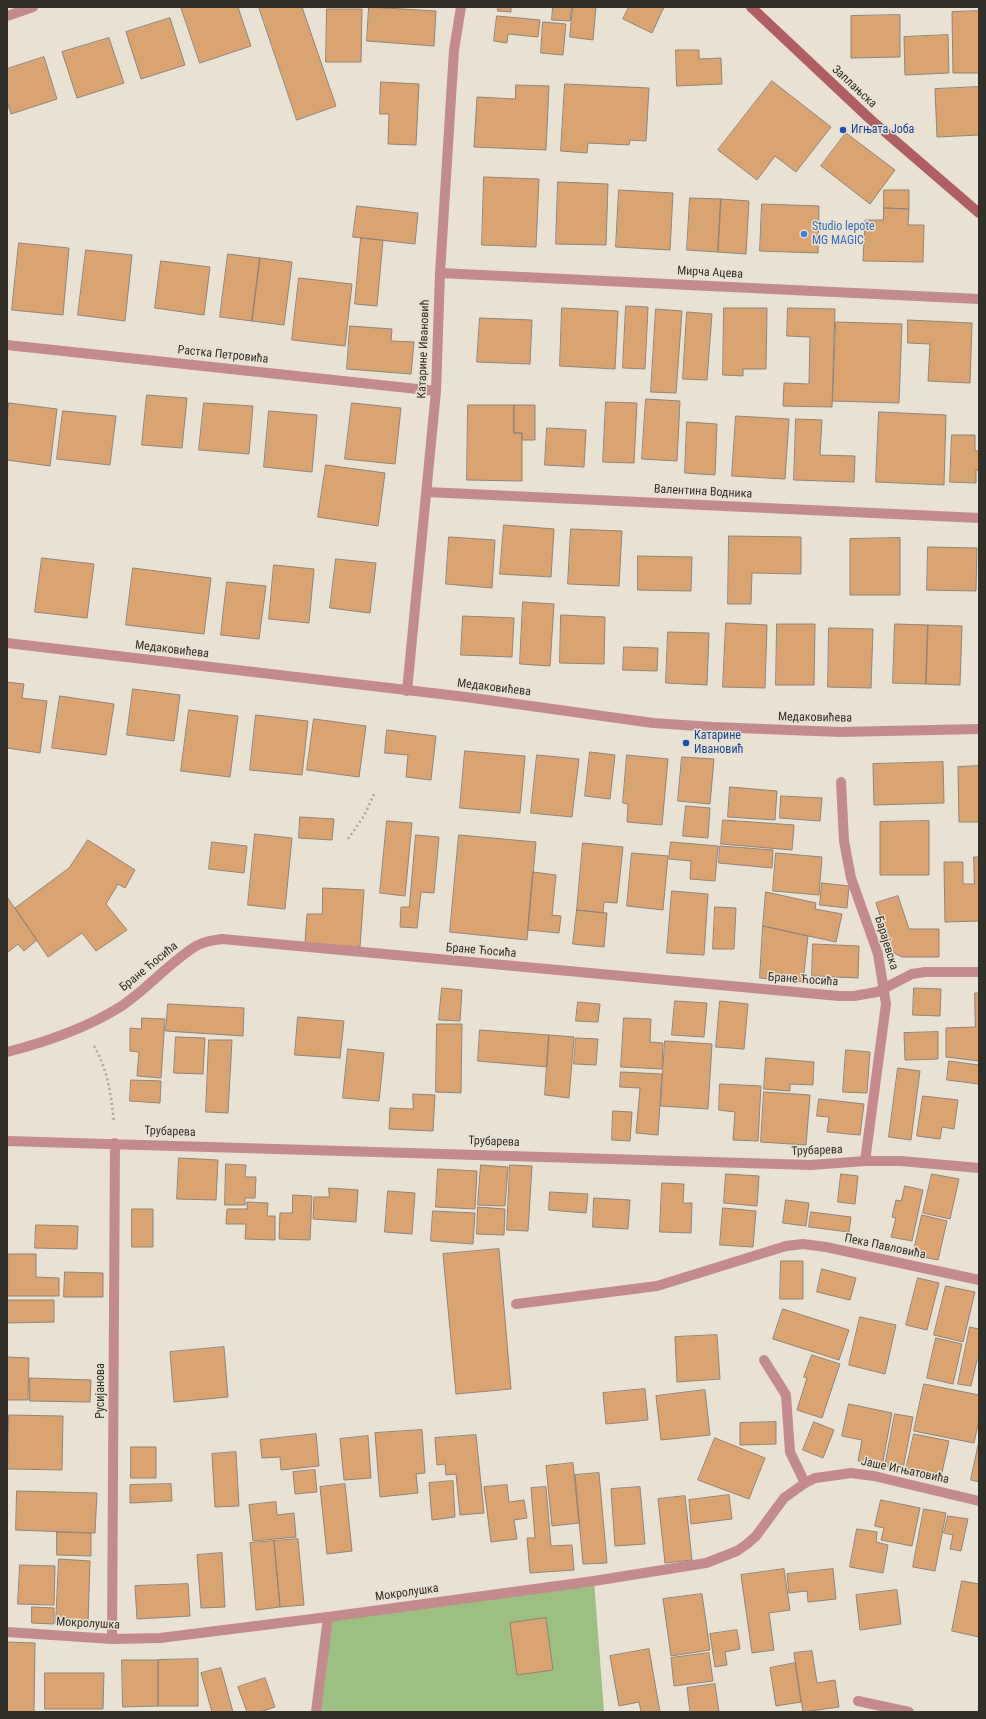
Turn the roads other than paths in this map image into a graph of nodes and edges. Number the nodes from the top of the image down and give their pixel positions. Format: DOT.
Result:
graph roads {
  1 [pos="34,7"];
  2 [pos="461,7"];
  3 [pos="755,8"];
  4 [pos="7,16"];
  5 [pos="979,213"];
  6 [pos="440,274"];
  7 [pos="979,299"];
  8 [pos="7,345"];
  9 [pos="436,391"];
  10 [pos="427,492"];
  11 [pos="979,518"];
  12 [pos="7,643"];
  13 [pos="407,691"];
  14 [pos="979,729"];
  15 [pos="841,782"];
  16 [pos="979,972"];
  17 [pos="884,989"];
  18 [pos="7,1052"];
  19 [pos="7,1141"];
  20 [pos="115,1143"];
  21 [pos="864,1161"];
  22 [pos="979,1168"];
  23 [pos="979,1280"];
  24 [pos="516,1304"];
  25 [pos="764,1360"];
  26 [pos="805,1483"];
  27 [pos="784,1498"];
  28 [pos="979,1501"];
  29 [pos="328,1617"];
  30 [pos="7,1632"];
  31 [pos="112,1639"];
  32 [pos="858,1702"];
  33 [pos="316,1712"];
  34 [pos="909,1712"];
  1 -- 4 [label="street"];
  2 -- 6 [label="street, Катарине Ивановић"];
  3 -- 5 [label="main road, Заплањска"];
  6 -- 7 [label="street, Мирча Ацева"];
  6 -- 9 [label="street, Катарине Ивановић"];
  8 -- 9 [label="street, Растка Петровића"];
  9 -- 10 [label="street, Катарине Ивановић"];
  10 -- 11 [label="street, Валентина Водника"];
  10 -- 13 [label="street, Катарине Ивановић"];
  12 -- 13 [label="street, Медаковићева"];
  13 -- 14 [label="street, Медаковићева"];
  15 -- 17 [label="street, Барајевска"];
  16 -- 17 [label="street, Бране Ћосића"];
  17 -- 18 [label="street, Бране Ћосића"];
  17 -- 21 [label="street, Барајевска"];
  19 -- 20 [label="street, Трубарева"];
  20 -- 21 [label="street, Трубарева"];
  20 -- 31 [label="street, Русијанова"];
  21 -- 22 [label="street, Трубарева"];
  23 -- 24 [label="street, Пека Павловића"];
  25 -- 26 [label="street"];
  26 -- 27 [label="street, Јаше Игњатовића"];
  26 -- 28 [label="street, Јаше Игњатовића"];
  27 -- 29 [label="street, Мокролушка"];
  29 -- 31 [label="street, Мокролушка"];
  29 -- 33 [label="street"];
  30 -- 31 [label="street, Мокролушка"];
  32 -- 34 [label="street"];
}
